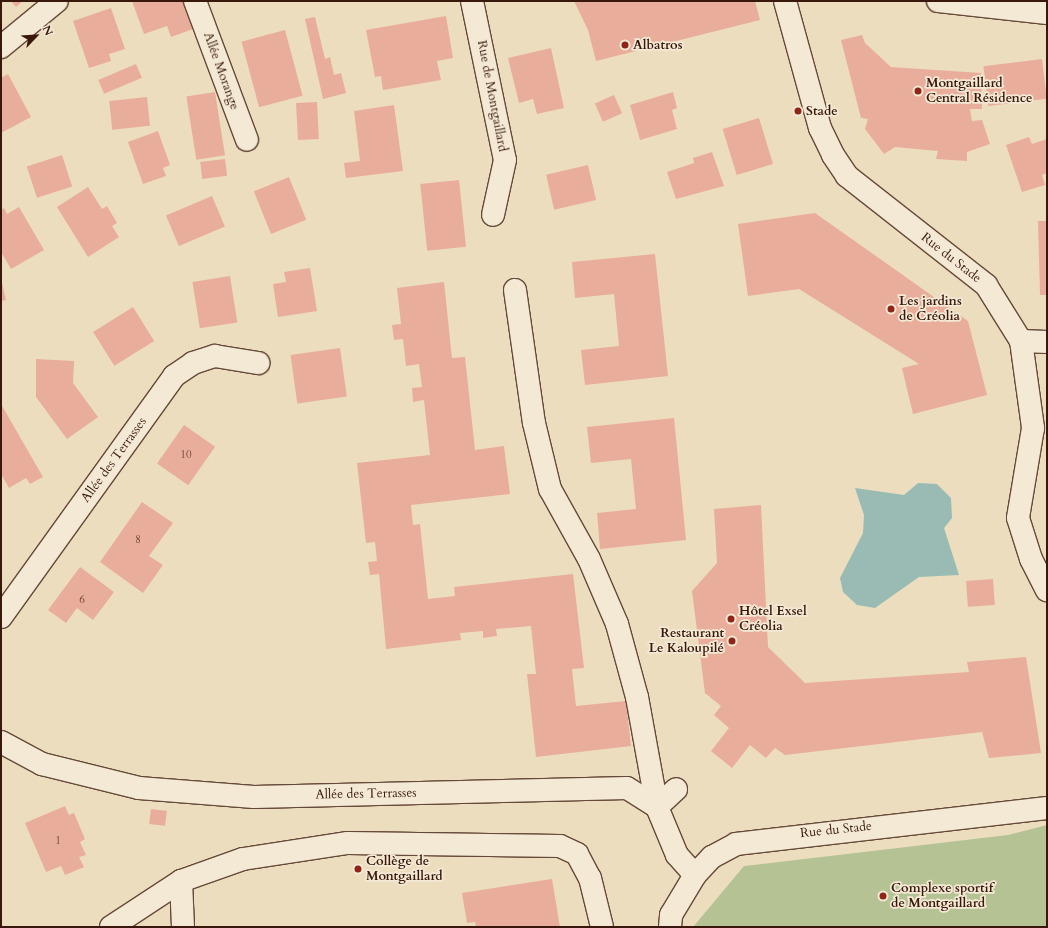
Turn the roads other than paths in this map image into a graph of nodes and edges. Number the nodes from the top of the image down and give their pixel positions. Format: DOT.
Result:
graph roads {
  1 [pos="57,1"];
  2 [pos="195,1"];
  3 [pos="472,1"];
  4 [pos="785,1"];
  5 [pos="938,1"];
  6 [pos="1047,13"];
  7 [pos="1,47"];
  8 [pos="247,140"];
  9 [pos="493,215"];
  10 [pos="514,290"];
  11 [pos="1021,341"];
  12 [pos="1047,342"];
  13 [pos="258,364"];
  14 [pos="1045,582"];
  15 [pos="1,617"];
  16 [pos="1,742"];
  17 [pos="676,790"];
  18 [pos="656,807"];
  19 [pos="1047,808"];
  20 [pos="694,874"];
  21 [pos="181,881"];
  22 [pos="111,927"];
  23 [pos="183,927"];
  24 [pos="602,927"];
  25 [pos="670,927"];
  1 -- 7 [label="street"];
  2 -- 8 [label="street, Allée Morange"];
  3 -- 9 [label="street, Rue de Montgaillard"];
  4 -- 11 [label="street, Rue du Stade"];
  5 -- 6 [label="street"];
  10 -- 18 [label="street"];
  11 -- 12 [label="street"];
  11 -- 14 [label="street, Rue du Stade"];
  13 -- 15 [label="street, Allée des Terrasses"];
  16 -- 18 [label="street, Allée des Terrasses"];
  17 -- 18 [label="street"];
  18 -- 20 [label="street"];
  19 -- 20 [label="street, Rue du Stade"];
  20 -- 25 [label="street, Rue du Stade"];
  21 -- 22 [label="street"];
  21 -- 23 [label="street"];
  21 -- 24 [label="street"];
}
